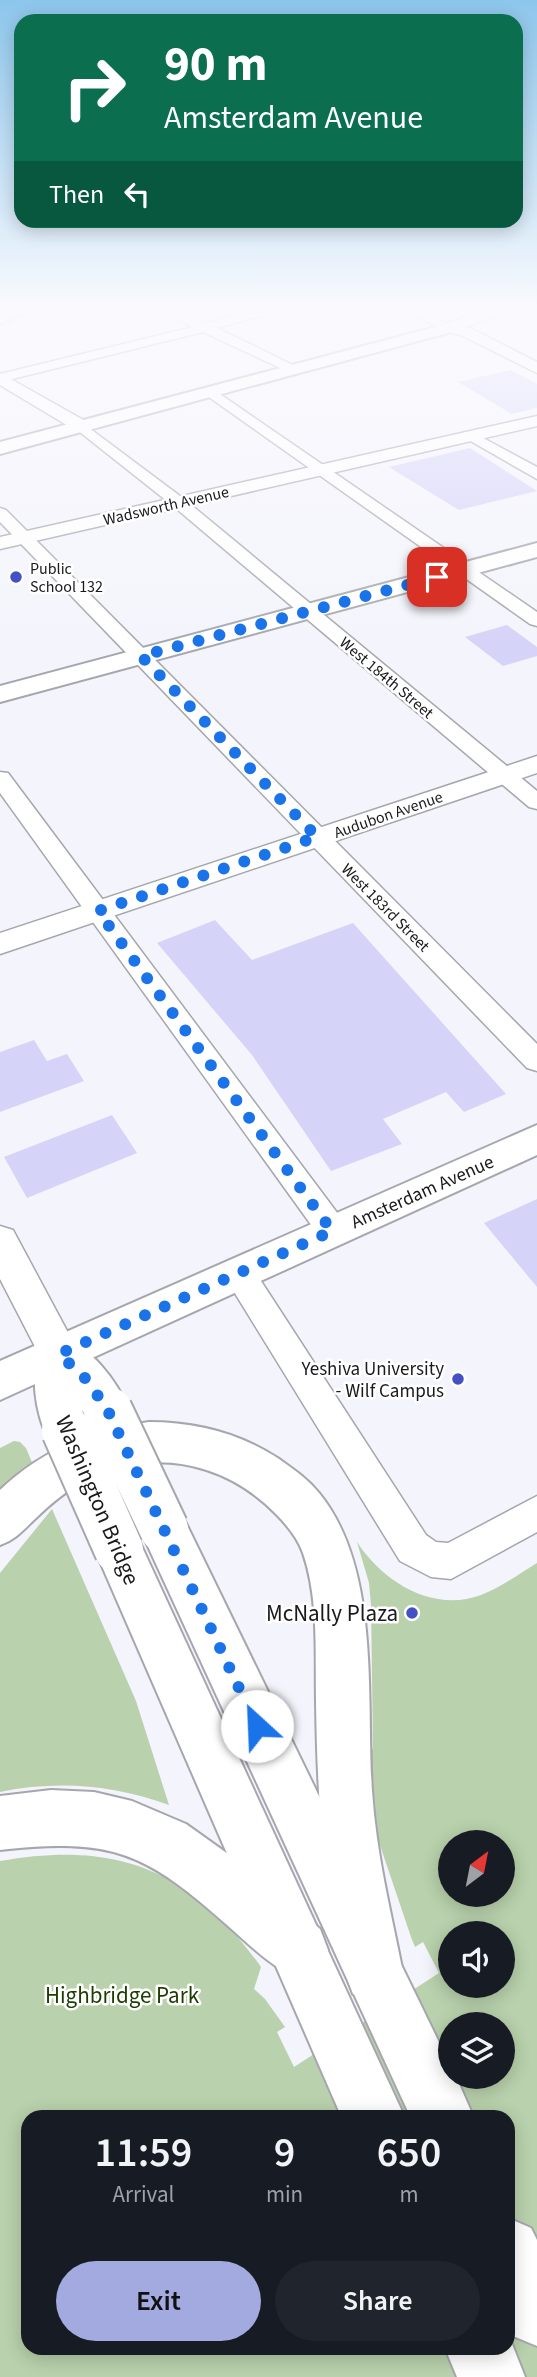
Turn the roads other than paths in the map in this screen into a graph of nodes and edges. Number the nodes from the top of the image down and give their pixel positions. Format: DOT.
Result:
graph roads {
  1 [pos="74,422"];
  2 [pos="97,422"];
  3 [pos="253,422"];
  4 [pos="533,422"];
  5 [pos="81,426"];
  6 [pos="472,436"];
  7 [pos="0,448"];
  8 [pos="321,470"];
  9 [pos="537,474"];
  10 [pos="178,502"];
  11 [pos="0,513"];
  12 [pos="24,538"];
  13 [pos="0,543"];
  14 [pos="537,550"];
  15 [pos="464,569"];
  16 [pos="308,611"];
  17 [pos="537,620"];
  18 [pos="141,656"];
  19 [pos="0,694"];
  20 [pos="537,764"];
  21 [pos="504,775"];
  22 [pos="0,778"];
  23 [pos="537,802"];
  24 [pos="317,837"];
  25 [pos="98,911"];
  26 [pos="0,944"];
  27 [pos="537,1061"];
  28 [pos="537,1139"];
  29 [pos="332,1231"];
  30 [pos="0,1241"];
  31 [pos="239,1273"];
  32 [pos="59,1354"];
  33 [pos="0,1381"];
  34 [pos="537,1513"];
  35 [pos="0,1523"];
  36 [pos="142,1540"];
  37 [pos="0,1823"];
  38 [pos="299,1950"];
  39 [pos="374,1973"];
  40 [pos="370,2110"];
  41 [pos="439,2110"];
  42 [pos="515,2266"];
  43 [pos="537,2312"];
  44 [pos="481,2355"];
  45 [pos="491,2377"];
  1 -- 5 [label="street, West 184th Street"];
  2 -- 5 [label="main road"];
  3 -- 8 [label="street"];
  4 -- 6 [label="street, Wadsworth Avenue"];
  5 -- 7 [label="main road"];
  5 -- 10 [label="street, West 184th Street"];
  6 -- 8 [label="street, Wadsworth Avenue"];
  6 -- 9 [label="street"];
  8 -- 10 [label="street, Wadsworth Avenue"];
  8 -- 15 [label="street"];
  10 -- 12 [label="street, Wadsworth Avenue"];
  10 -- 16 [label="street, West 184th Street"];
  11 -- 12 [label="street, West 183rd Street"];
  12 -- 13 [label="street, Wadsworth Avenue"];
  12 -- 18 [label="street, West 183rd Street"];
  14 -- 15 [label="main road"];
  15 -- 16 [label="main road"];
  15 -- 17 [label="street"];
  16 -- 18 [label="main road"];
  16 -- 21 [label="street, West 184th Street"];
  18 -- 19 [label="main road"];
  18 -- 24 [label="street, West 183rd Street"];
  20 -- 21 [label="street, Audubon Avenue"];
  21 -- 23 [label="street, West 184th Street"];
  21 -- 24 [label="street, Audubon Avenue"];
  22 -- 25 [label="street"];
  24 -- 25 [label="street, Audubon Avenue"];
  24 -- 27 [label="street, West 183rd Street"];
  25 -- 26 [label="street, Audubon Avenue"];
  25 -- 29 [label="street"];
  28 -- 29 [label="main road, Amsterdam Avenue"];
  29 -- 31 [label="main road, Amsterdam Avenue"];
  30 -- 32 [label="street"];
  31 -- 32 [label="main road, Amsterdam Avenue"];
  31 -- 34 [label="street"];
  32 -- 33 [label="main road, Amsterdam Avenue"];
  32 -- 36 [label="main road, Washington Bridge, bridge"];
  32 -- 36 [label="main road, Washington Bridge, bridge"];
  35 -- 39 [label="main road"];
  36 -- 38 [label="main road, Washington Bridge"];
  36 -- 39 [label="main road, Washington Bridge"];
  37 -- 38 [label="main road"];
  38 -- 40 [label="main road, Washington Bridge"];
  39 -- 41 [label="main road, Washington Bridge"];
  42 -- 43 [label="main road"];
  44 -- 45 [label="main road"];
}
